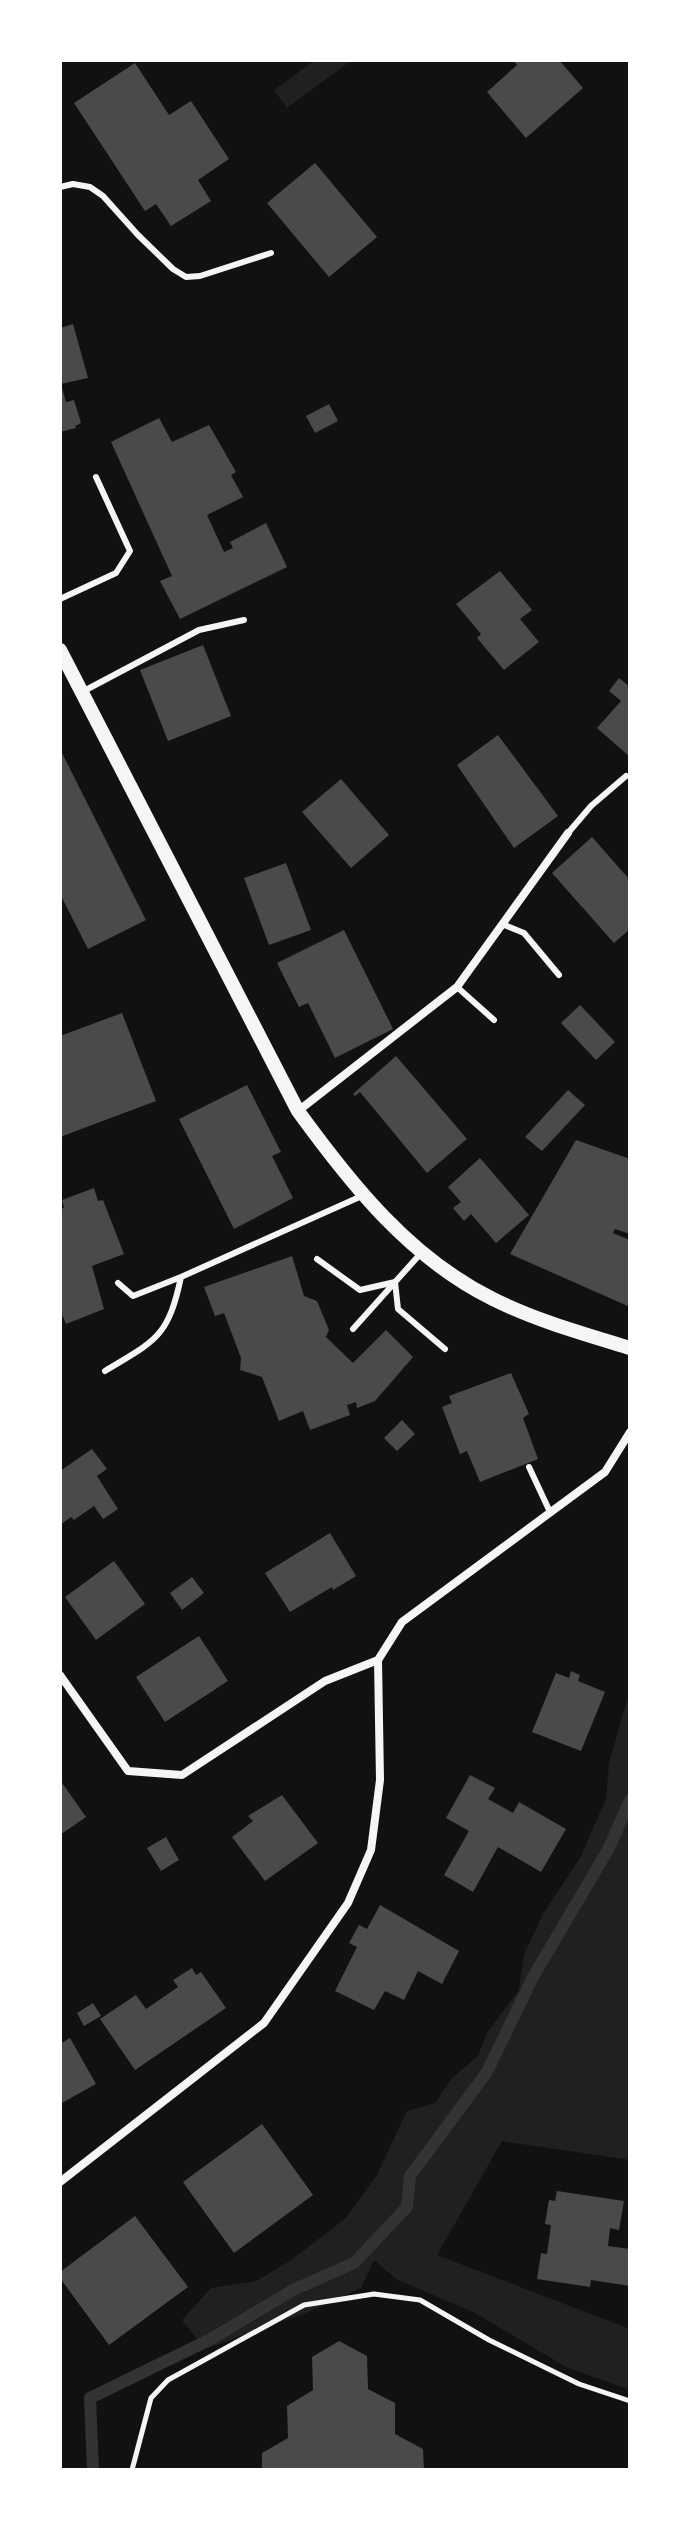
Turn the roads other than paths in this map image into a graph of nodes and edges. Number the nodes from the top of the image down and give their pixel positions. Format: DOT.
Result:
graph roads {
  1 [pos="60,187"];
  2 [pos="271,253"];
  3 [pos="96,477"];
  4 [pos="60,599"];
  5 [pos="244,620"];
  6 [pos="60,650"];
  7 [pos="82,692"];
  8 [pos="626,776"];
  9 [pos="568,833"];
  10 [pos="502,924"];
  11 [pos="559,975"];
  12 [pos="457,987"];
  13 [pos="494,1020"];
  14 [pos="298,1111"];
  15 [pos="364,1195"];
  16 [pos="422,1252"];
  17 [pos="317,1259"];
  18 [pos="181,1277"];
  19 [pos="395,1282"];
  20 [pos="118,1283"];
  21 [pos="353,1329"];
  22 [pos="630,1348"];
  23 [pos="445,1349"];
  24 [pos="105,1371"];
  25 [pos="630,1432"];
  26 [pos="529,1467"];
  27 [pos="550,1512"];
  28 [pos="378,1660"];
  29 [pos="60,1675"];
  30 [pos="60,2182"];
  1 -- 2 [label="lane"];
  3 -- 4 [label="lane"];
  5 -- 7 [label="lane"];
  6 -- 7 [label="street"];
  7 -- 14 [label="street"];
  8 -- 9 [label="lane"];
  9 -- 10 [label="street"];
  10 -- 11 [label="lane"];
  10 -- 12 [label="street"];
  12 -- 13 [label="lane"];
  12 -- 14 [label="street"];
  14 -- 15 [label="street"];
  15 -- 16 [label="street"];
  15 -- 18 [label="lane"];
  16 -- 19 [label="lane"];
  16 -- 22 [label="street"];
  17 -- 19 [label="lane"];
  18 -- 20 [label="lane"];
  18 -- 24 [label="lane"];
  19 -- 21 [label="lane"];
  19 -- 23 [label="lane"];
  25 -- 27 [label="street"];
  26 -- 27 [label="lane"];
  27 -- 28 [label="street"];
  28 -- 29 [label="street"];
  28 -- 30 [label="street"];
}
